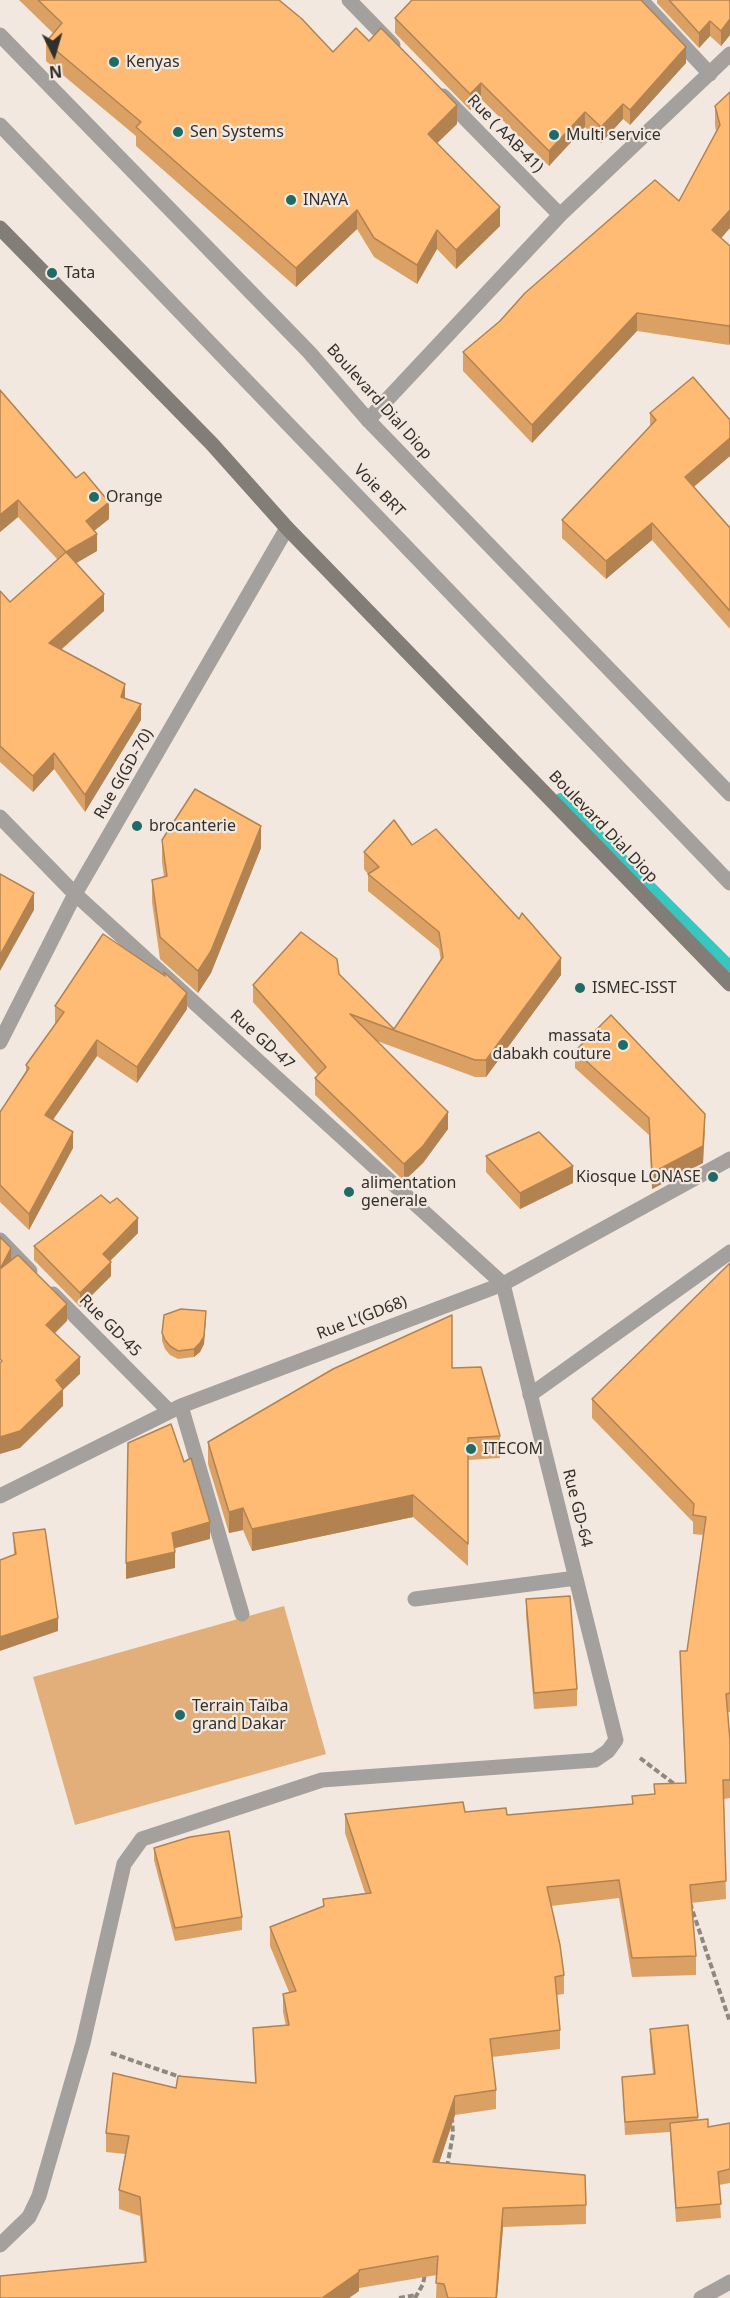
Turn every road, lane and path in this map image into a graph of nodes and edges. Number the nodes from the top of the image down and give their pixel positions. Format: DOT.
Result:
graph roads {
  1 [pos="349,0"];
  2 [pos="641,0"];
  3 [pos="0,35"];
  4 [pos="730,54"];
  5 [pos="407,60"];
  6 [pos="710,74"];
  7 [pos="433,86"];
  8 [pos="0,125"];
  9 [pos="560,215"];
  10 [pos="0,228"];
  11 [pos="368,420"];
  12 [pos="286,528"];
  13 [pos="730,794"];
  14 [pos="0,817"];
  15 [pos="730,883"];
  16 [pos="75,894"];
  17 [pos="730,984"];
  18 [pos="0,1042"];
  19 [pos="730,1159"];
  20 [pos="0,1240"];
  21 [pos="730,1252"];
  22 [pos="503,1284"];
  23 [pos="530,1395"];
  24 [pos="175,1409"];
  25 [pos="0,1496"];
  26 [pos="576,1578"];
  27 [pos="415,1599"];
  28 [pos="242,1614"];
  29 [pos="615,1740"];
  30 [pos="680,1788"];
  31 [pos="689,1901"];
  32 [pos="730,2022"];
  33 [pos="83,2043"];
  34 [pos="186,2079"];
  35 [pos="451,2111"];
  36 [pos="442,2132"];
  37 [pos="453,2134"];
  38 [pos="446,2168"];
  39 [pos="0,2245"];
  40 [pos="426,2272"];
  41 [pos="730,2282"];
  42 [pos="416,2296"];
  43 [pos="399,2298"];
  44 [pos="701,2298"];
  1 -- 5 [label="street"];
  2 -- 6 [label="street"];
  3 -- 11 [label="street, Boulevard Dial Diop"];
  4 -- 6 [label="street"];
  6 -- 9 [label="street"];
  7 -- 9 [label="street, Rue ( AAB-41)"];
  8 -- 15 [label="street, Voie BRT"];
  9 -- 11 [label="street"];
  10 -- 12 [label="main road, Boulevard Dial Diop"];
  11 -- 13 [label="street, Boulevard Dial Diop"];
  12 -- 16 [label="street, Rue G(GD-70)"];
  12 -- 17 [label="main road, Boulevard Dial Diop"];
  14 -- 16 [label="street, Rue GD-47"];
  16 -- 18 [label="street, Rue G(GD-70)"];
  16 -- 22 [label="street, Rue GD-47"];
  19 -- 22 [label="street, Rue L'(GD68)"];
  20 -- 24 [label="street, Rue GD-45"];
  21 -- 23 [label="street"];
  22 -- 23 [label="street, Rue GD-64"];
  22 -- 24 [label="street, Rue L'(GD68)"];
  23 -- 26 [label="street, Rue GD-64"];
  24 -- 25 [label="street, Rue L'(GD68)"];
  24 -- 28 [label="street"];
  26 -- 27 [label="street"];
  26 -- 29 [label="street, Rue GD-64"];
  29 -- 30 [label="path"];
  29 -- 33 [label="street"];
  31 -- 32 [label="path"];
  33 -- 34 [label="path"];
  33 -- 39 [label="street"];
  35 -- 37 [label="path"];
  36 -- 37 [label="path"];
  37 -- 38 [label="path"];
  40 -- 42 [label="path"];
  41 -- 44 [label="street"];
  42 -- 43 [label="path"];
}
